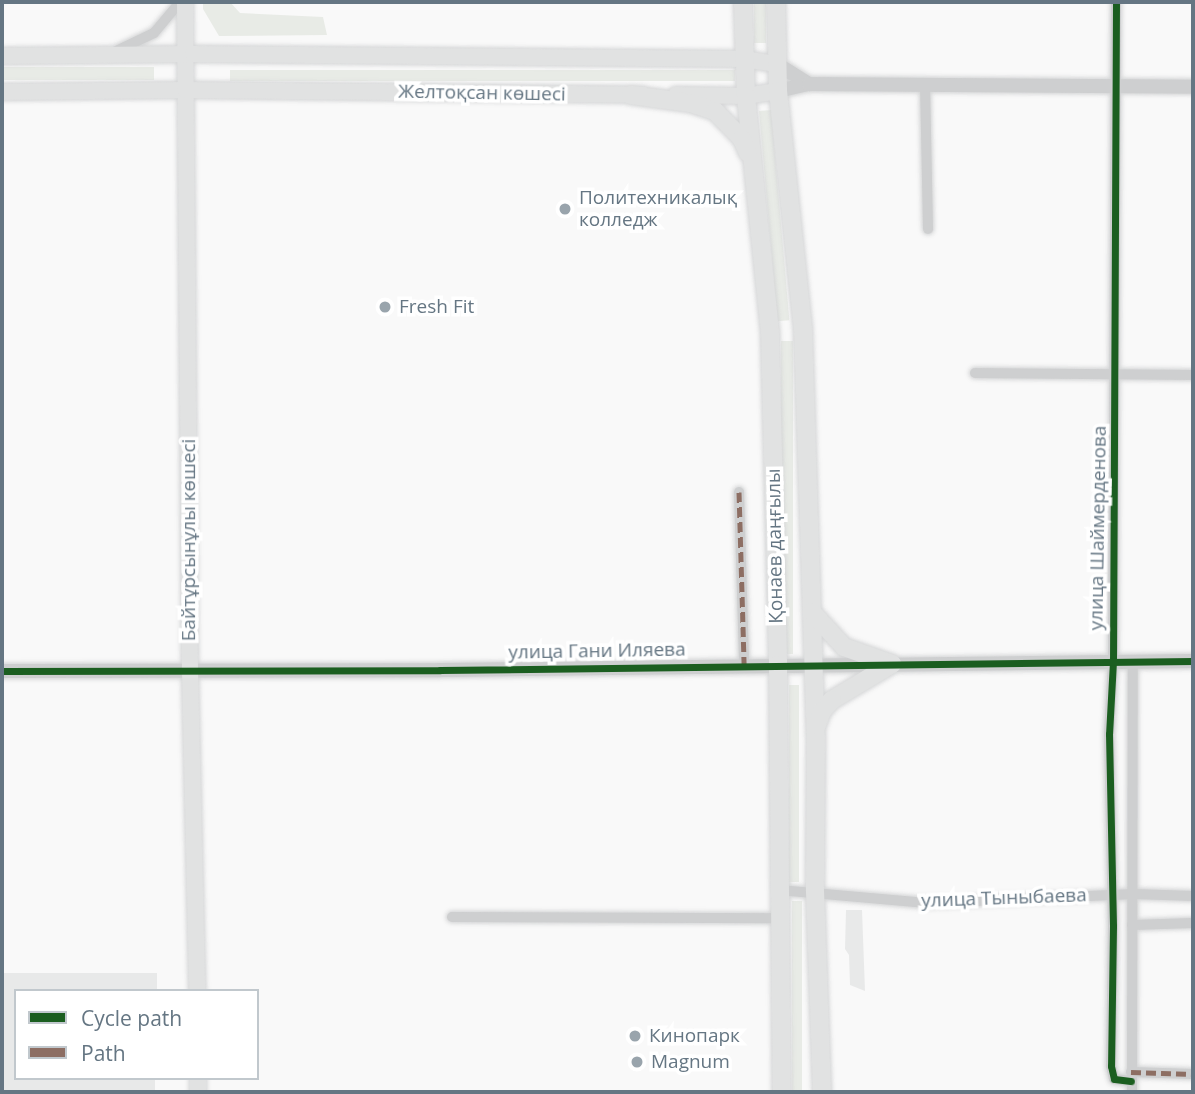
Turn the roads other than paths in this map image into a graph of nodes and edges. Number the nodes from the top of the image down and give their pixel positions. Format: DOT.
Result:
graph roads {
  1 [pos="180,2"];
  2 [pos="185,2"];
  3 [pos="743,2"];
  4 [pos="776,2"];
  5 [pos="1116,2"];
  6 [pos="186,54"];
  7 [pos="109,55"];
  8 [pos="2,56"];
  9 [pos="744,59"];
  10 [pos="777,64"];
  11 [pos="809,84"];
  12 [pos="925,84"];
  13 [pos="1117,86"];
  14 [pos="1193,87"];
  15 [pos="185,90"];
  16 [pos="778,91"];
  17 [pos="2,92"];
  18 [pos="631,95"];
  19 [pos="746,96"];
  20 [pos="753,167"];
  21 [pos="928,229"];
  22 [pos="803,330"];
  23 [pos="770,333"];
  24 [pos="975,373"];
  25 [pos="1193,375"];
  26 [pos="1115,376"];
  27 [pos="739,492"];
  28 [pos="812,612"];
  29 [pos="1193,661"];
  30 [pos="1113,662"];
  31 [pos="1133,662"];
  32 [pos="892,664"];
  33 [pos="744,665"];
  34 [pos="778,665"];
  35 [pos="813,665"];
  36 [pos="2,671"];
  37 [pos="190,671"];
  38 [pos="816,729"];
  39 [pos="779,890"];
  40 [pos="815,891"];
  41 [pos="1134,894"];
  42 [pos="1111,895"];
  43 [pos="1193,896"];
  44 [pos="452,917"];
  45 [pos="780,919"];
  46 [pos="1193,923"];
  47 [pos="1132,925"];
  48 [pos="197,989"];
  49 [pos="1193,1074"];
  50 [pos="1132,1082"];
  51 [pos="782,1092"];
  52 [pos="822,1092"];
  1 -- 7 [label="street"];
  2 -- 6 [label="main road"];
  3 -- 9 [label="main road, Қонаев даңғылы"];
  4 -- 10 [label="main road, Қонаев даңғылы"];
  5 -- 13 [label="street, улица Шаймерденова"];
  6 -- 7 [label="main road, Желтоқсан көшесі"];
  6 -- 9 [label="main road, Желтоқсан көшесі"];
  6 -- 15 [label="main road, Байтұрсынұлы көшесі"];
  7 -- 8 [label="main road, Желтоқсан көшесі"];
  9 -- 10 [label="main road, Желтоқсан көшесі"];
  9 -- 19 [label="main road, Қонаев даңғылы"];
  10 -- 11 [label="street"];
  10 -- 16 [label="main road, Қонаев даңғылы"];
  11 -- 12 [label="street"];
  11 -- 16 [label="street"];
  12 -- 13 [label="street"];
  12 -- 21 [label="street"];
  13 -- 14 [label="street"];
  13 -- 26 [label="street, улица Шаймерденова"];
  15 -- 17 [label="main road, Желтоқсан көшесі"];
  15 -- 18 [label="main road, Желтоқсан көшесі"];
  15 -- 37 [label="main road, Байтұрсынұлы көшесі"];
  16 -- 19 [label="main road, Желтоқсан көшесі"];
  16 -- 22 [label="main road, Қонаев даңғылы"];
  18 -- 19 [label="main road, Желтоқсан көшесі"];
  18 -- 20 [label="main road"];
  19 -- 20 [label="main road, Қонаев даңғылы"];
  20 -- 23 [label="main road, Қонаев даңғылы"];
  22 -- 23 [label="main road"];
  22 -- 28 [label="main road, Қонаев даңғылы"];
  23 -- 34 [label="main road, Қонаев даңғылы"];
  24 -- 26 [label="street"];
  25 -- 26 [label="street"];
  26 -- 30 [label="street, улица Шаймерденова"];
  27 -- 33 [label="street"];
  28 -- 32 [label="main road"];
  28 -- 35 [label="main road, Қонаев даңғылы"];
  29 -- 31 [label="street, улица Гани Иляева"];
  30 -- 31 [label="street, улица Гани Иляева"];
  30 -- 32 [label="street, улица Гани Иляева"];
  30 -- 42 [label="street, улица Шаймерденова"];
  31 -- 41 [label="street"];
  32 -- 35 [label="street, улица Гани Иляева"];
  32 -- 38 [label="main road"];
  33 -- 34 [label="street, улица Гани Иляева"];
  33 -- 37 [label="street, улица Гани Иляева"];
  34 -- 35 [label="street, улица Гани Иляева"];
  34 -- 39 [label="main road, Қонаев даңғылы"];
  35 -- 38 [label="main road, Қонаев даңғылы"];
  36 -- 37 [label="street, улица Гани Иляева"];
  37 -- 48 [label="main road, Байтұрсынұлы көшесі"];
  38 -- 40 [label="main road, Қонаев даңғылы"];
  39 -- 40 [label="street, улица Тыныбаева"];
  39 -- 45 [label="main road, Қонаев даңғылы"];
  40 -- 42 [label="street, улица Тыныбаева"];
  40 -- 52 [label="main road, Қонаев даңғылы"];
  41 -- 42 [label="street, улица Тыныбаева"];
  41 -- 43 [label="street, улица Тыныбаева"];
  41 -- 47 [label="street"];
  42 -- 50 [label="street, улица Шаймерденова"];
  44 -- 45 [label="street"];
  45 -- 51 [label="main road, Қонаев даңғылы"];
  46 -- 47 [label="street"];
  47 -- 50 [label="street"];
  49 -- 50 [label="street"];
}
